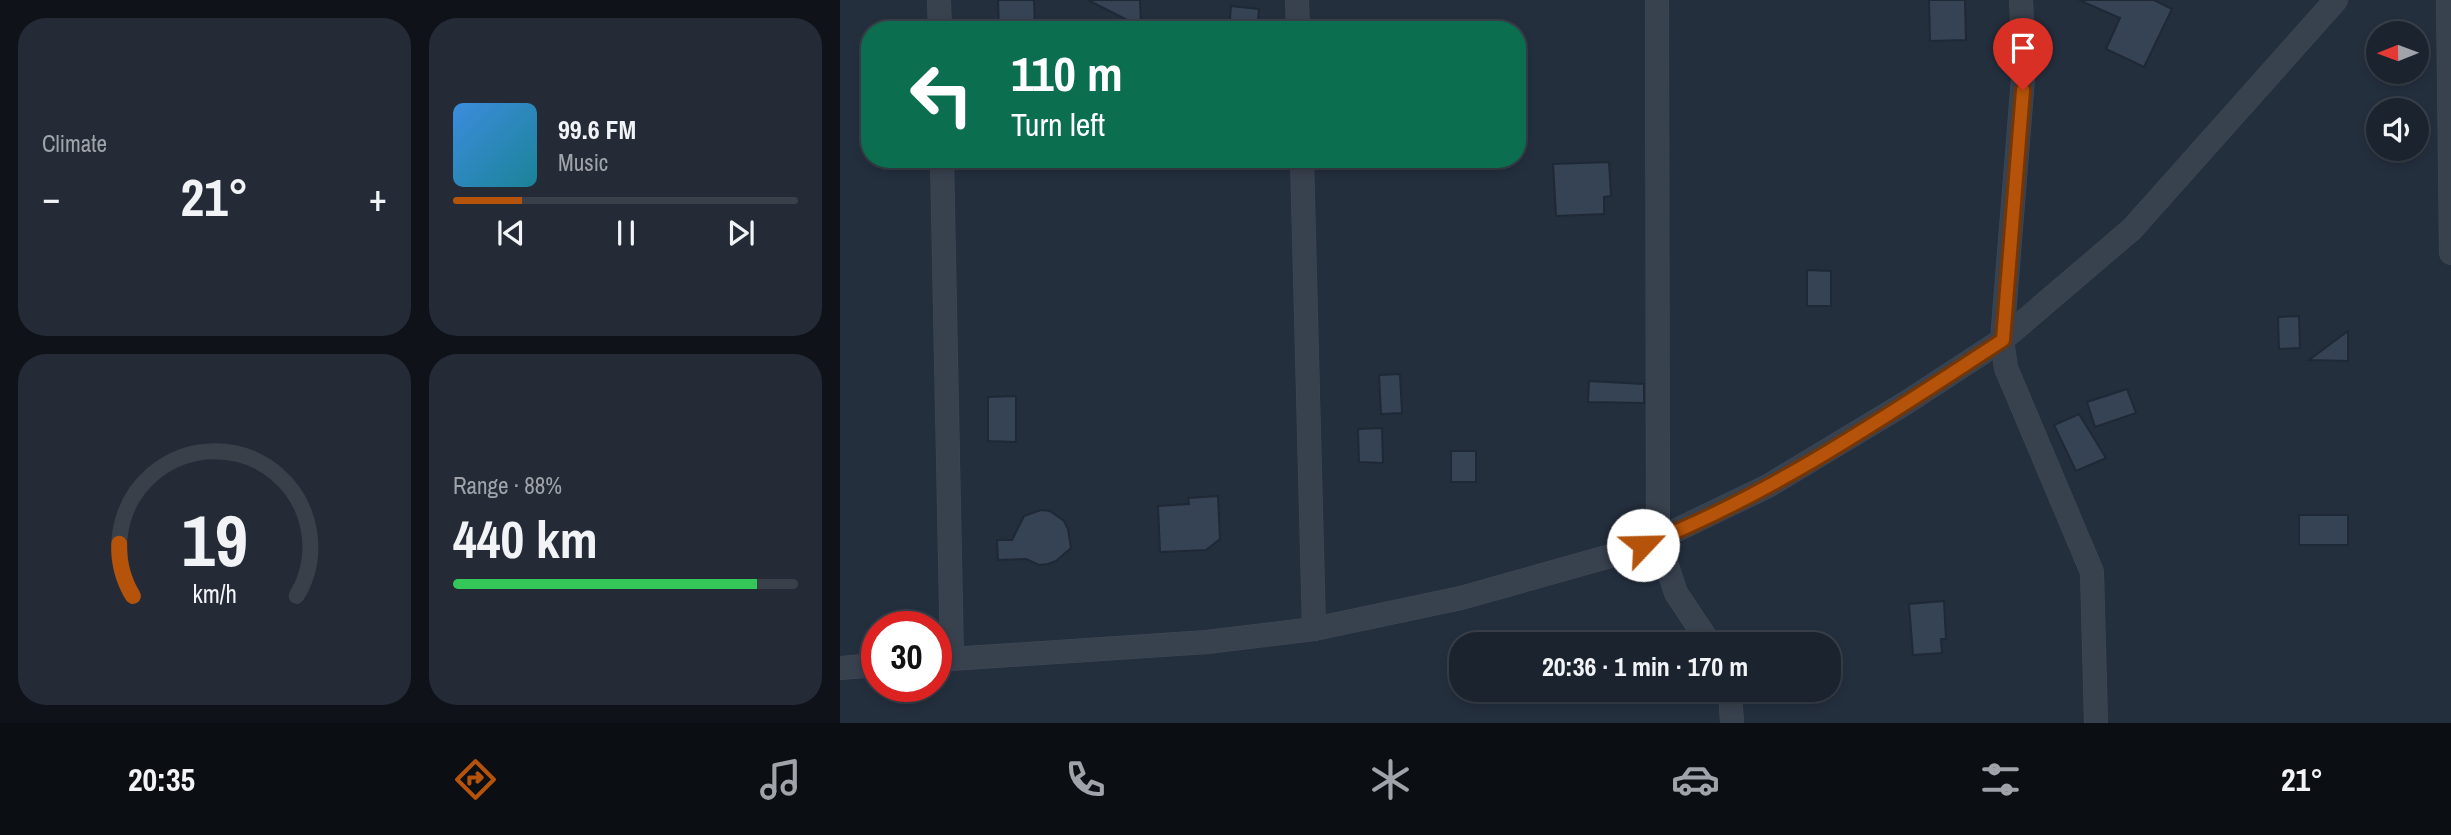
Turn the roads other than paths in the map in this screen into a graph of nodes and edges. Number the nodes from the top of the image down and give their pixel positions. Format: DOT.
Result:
graph roads {
  1 [pos="939,0"];
  2 [pos="1297,0"];
  3 [pos="1657,0"];
  4 [pos="2021,0"];
  5 [pos="2336,0"];
  6 [pos="2448,0"];
  7 [pos="940,21"];
  8 [pos="1298,21"];
  9 [pos="942,168"];
  10 [pos="1302,168"];
  11 [pos="2451,253"];
  12 [pos="2003,340"];
  13 [pos="1658,539"];
  14 [pos="944,611"];
  15 [pos="1314,629"];
  16 [pos="1701,632"];
  17 [pos="952,659"];
  18 [pos="861,666"];
  19 [pos="840,668"];
  20 [pos="1731,702"];
  21 [pos="1732,723"];
  22 [pos="2096,723"];
  1 -- 7 [label="street"];
  2 -- 8 [label="street"];
  3 -- 13 [label="street"];
  4 -- 12 [label="street"];
  5 -- 12 [label="street"];
  6 -- 11 [label="street"];
  9 -- 14 [label="street"];
  10 -- 15 [label="street"];
  12 -- 13 [label="street"];
  12 -- 22 [label="street"];
  13 -- 15 [label="street"];
  13 -- 16 [label="street"];
  15 -- 17 [label="street"];
  18 -- 19 [label="street"];
  20 -- 21 [label="street"];
}
